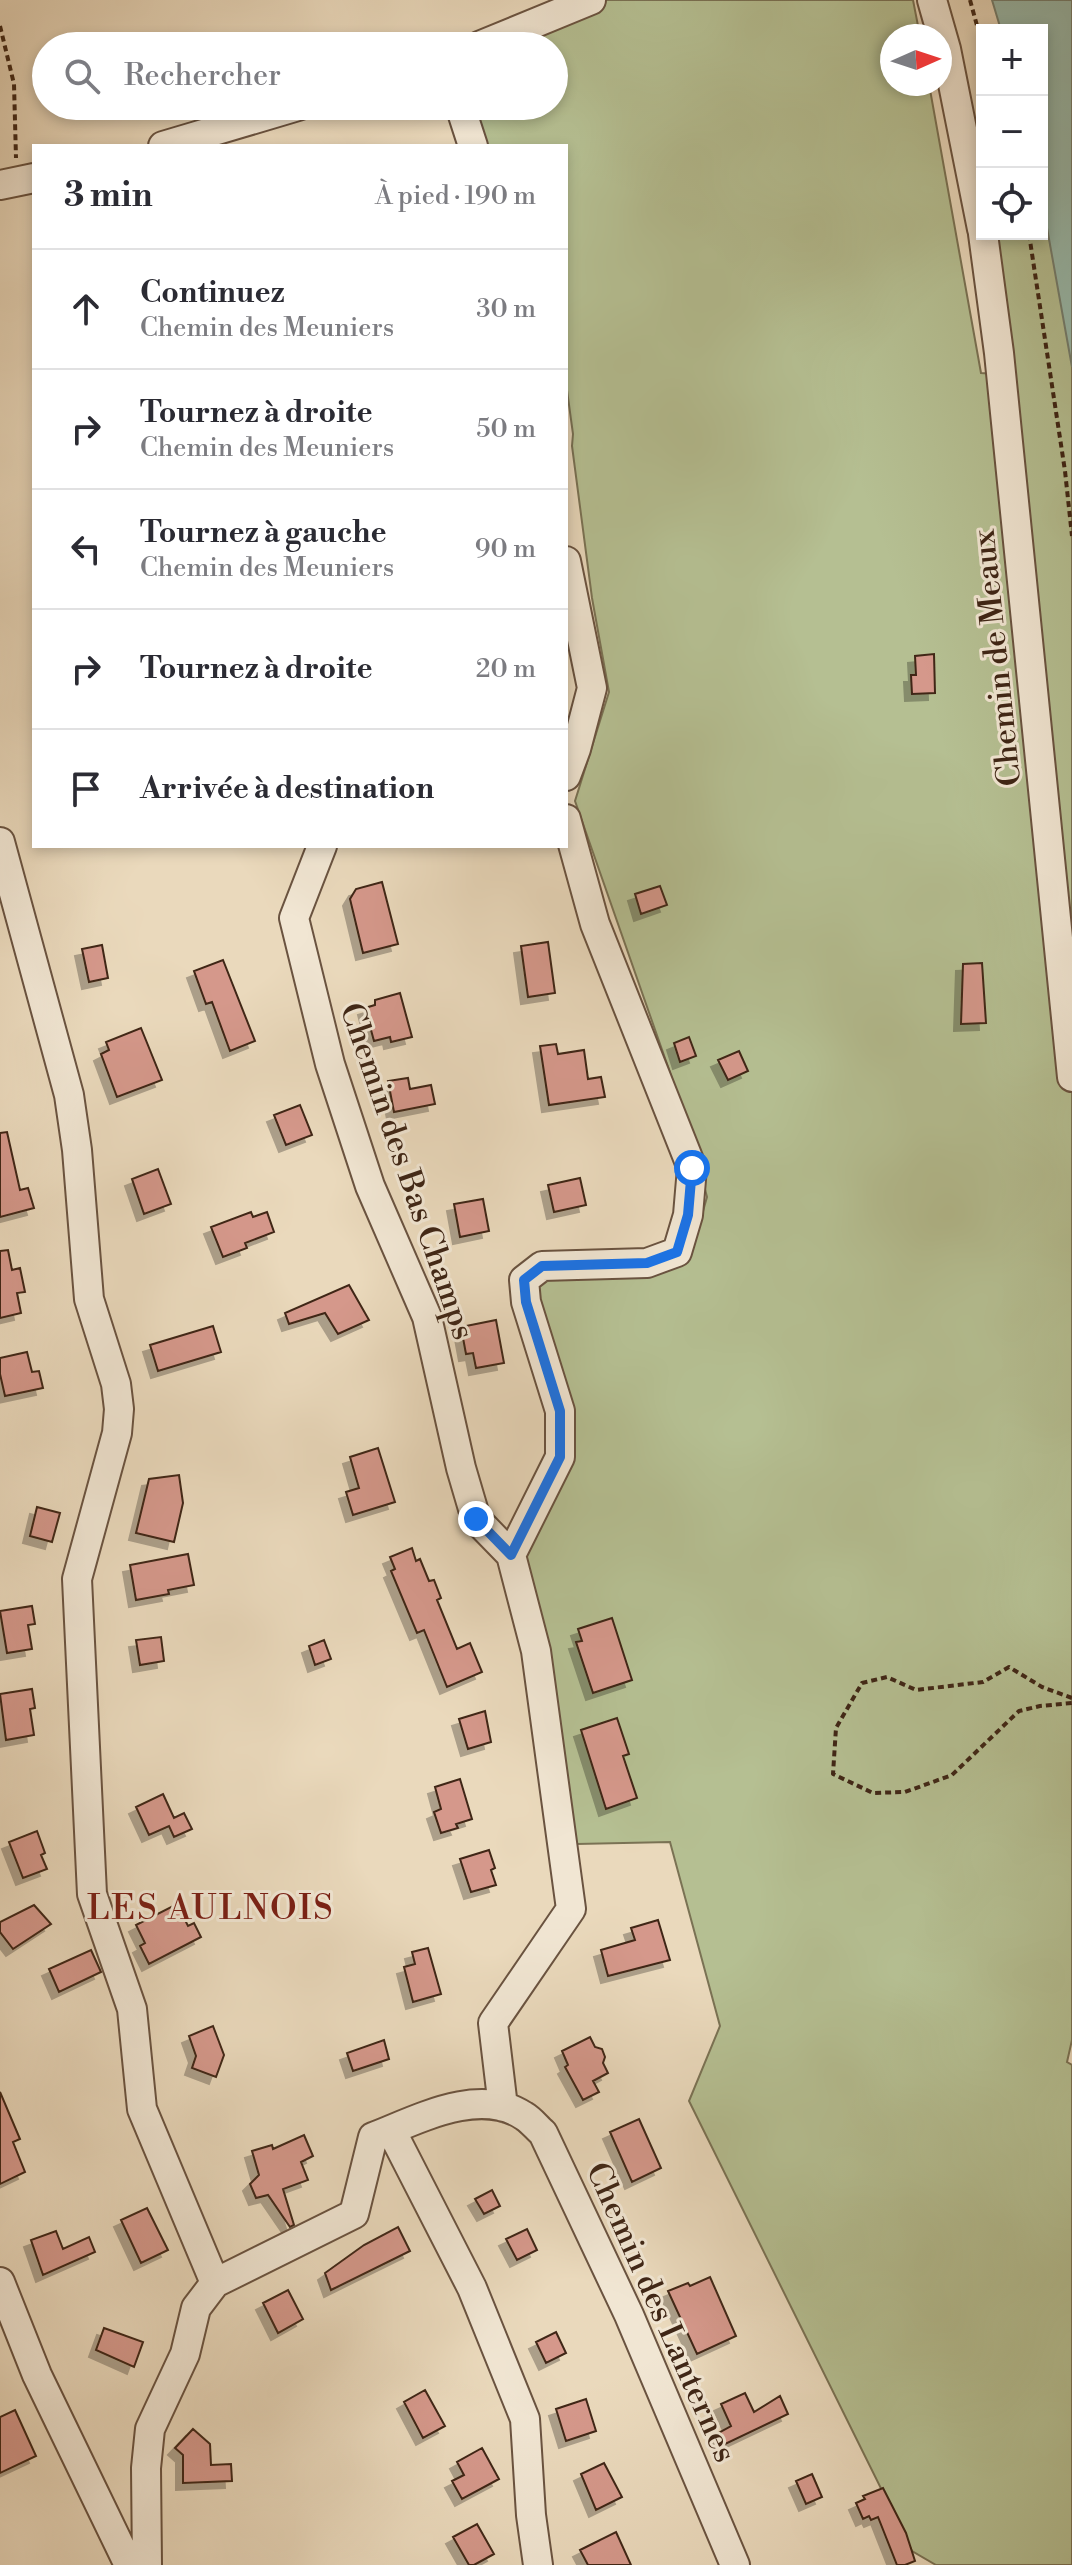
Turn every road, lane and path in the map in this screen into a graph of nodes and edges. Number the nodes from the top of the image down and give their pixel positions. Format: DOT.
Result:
graph roads {
  1 [pos="591,0"];
  2 [pos="932,0"];
  3 [pos="970,0"];
  4 [pos="977,24"];
  5 [pos="0,26"];
  6 [pos="513,32"];
  7 [pos="251,120"];
  8 [pos="465,120"];
  9 [pos="170,144"];
  10 [pos="472,144"];
  11 [pos="17,182"];
  12 [pos="976,202"];
  13 [pos="983,240"];
  14 [pos="1030,240"];
  15 [pos="1072,536"];
  16 [pos="568,571"];
  17 [pos="568,769"];
  18 [pos="568,826"];
  19 [pos="0,842"];
  20 [pos="321,848"];
  21 [pos="1072,1077"];
  22 [pos="511,1555"];
  23 [pos="1072,1701"];
  24 [pos="503,2107"];
  25 [pos="391,2130"];
  26 [pos="0,2282"];
  27 [pos="215,2283"];
  28 [pos="129,2565"];
  29 [pos="147,2565"];
  30 [pos="538,2565"];
  31 [pos="735,2565"];
  1 -- 6 [label="street"];
  2 -- 12 [label="street, Chemin de Meaux"];
  3 -- 4 [label="path"];
  5 -- 11 [label="path"];
  7 -- 9 [label="street"];
  8 -- 10 [label="street"];
  13 -- 21 [label="street, Chemin de Meaux"];
  14 -- 15 [label="path"];
  16 -- 17 [label="street"];
  18 -- 22 [label="street"];
  19 -- 27 [label="street"];
  20 -- 22 [label="street, Chemin des Bas Champs"];
  22 -- 24 [label="street"];
  23 -- 23 [label="path"];
  24 -- 25 [label="street"];
  24 -- 31 [label="street, Chemin des Lanternes"];
  25 -- 27 [label="street"];
  25 -- 30 [label="street"];
  26 -- 28 [label="street"];
  27 -- 29 [label="street"];
}
